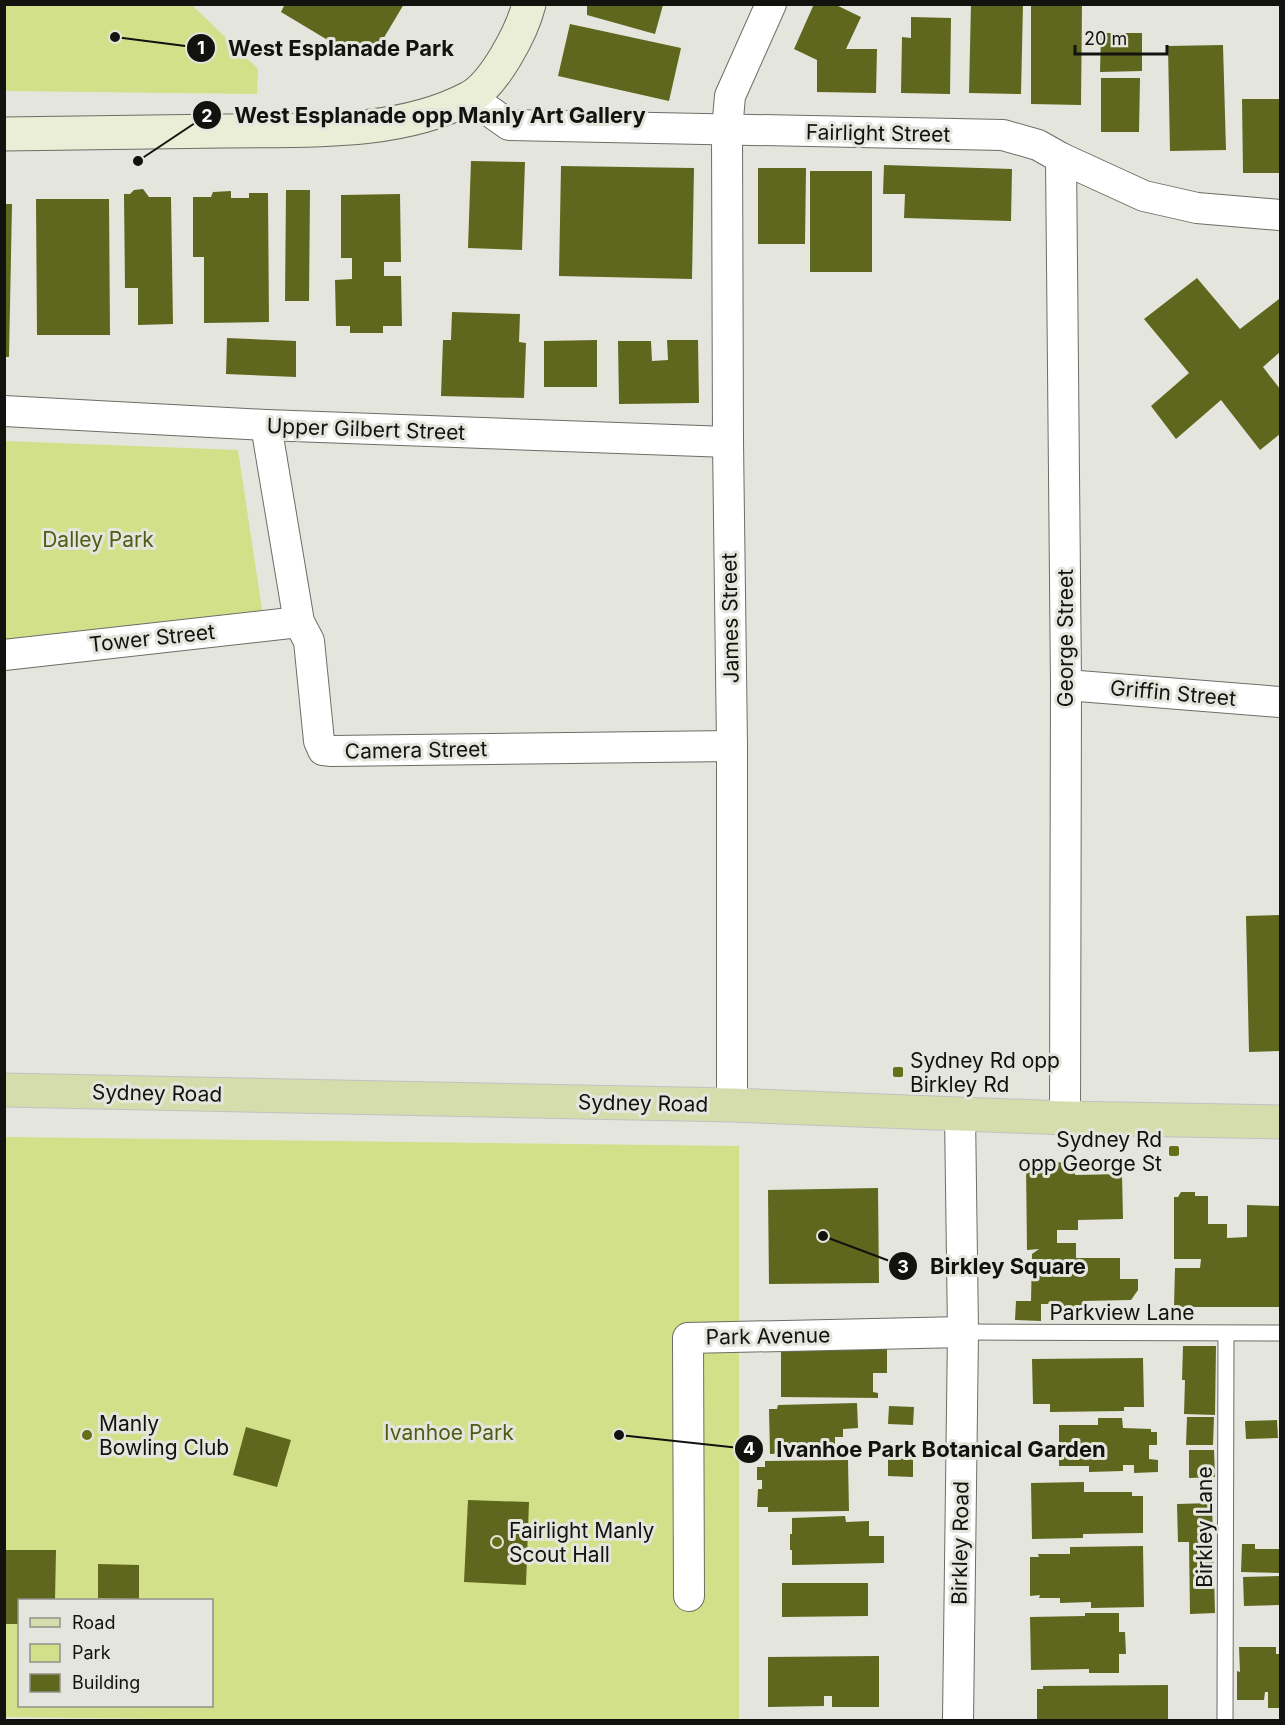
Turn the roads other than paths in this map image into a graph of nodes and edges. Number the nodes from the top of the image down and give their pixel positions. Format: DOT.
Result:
graph roads {
  1 [pos="529,4"];
  2 [pos="771,4"];
  3 [pos="471,98"];
  4 [pos="727,130"];
  5 [pos="4,134"];
  6 [pos="1061,158"];
  7 [pos="1281,215"];
  8 [pos="4,411"];
  9 [pos="266,425"];
  10 [pos="728,442"];
  11 [pos="299,622"];
  12 [pos="4,655"];
  13 [pos="1066,685"];
  14 [pos="1281,702"];
  15 [pos="732,746"];
  16 [pos="4,1090"];
  17 [pos="732,1105"];
  18 [pos="960,1113"];
  19 [pos="1065,1118"];
  20 [pos="1281,1122"];
  21 [pos="963,1332"];
  22 [pos="1281,1333"];
  23 [pos="1226,1334"];
  24 [pos="689,1596"];
  25 [pos="958,1720"];
  26 [pos="1225,1720"];
  1 -- 3 [label="main road"];
  2 -- 4 [label="street, James Street"];
  3 -- 4 [label="street, Fairlight Street"];
  3 -- 5 [label="main road"];
  4 -- 6 [label="street, Fairlight Street"];
  4 -- 10 [label="street, James Street"];
  6 -- 7 [label="street, Fairlight Street"];
  6 -- 13 [label="street, George Street"];
  8 -- 9 [label="street, Upper Gilbert Street"];
  9 -- 10 [label="street, Upper Gilbert Street"];
  9 -- 11 [label="street, Camera Street"];
  10 -- 15 [label="street, James Street"];
  11 -- 12 [label="street, Tower Street"];
  11 -- 15 [label="street, Camera Street"];
  13 -- 14 [label="street, Griffin Street"];
  13 -- 19 [label="street, George Street"];
  15 -- 17 [label="street, James Street"];
  16 -- 17 [label="main road, Sydney Road"];
  17 -- 18 [label="main road, Sydney Road"];
  18 -- 19 [label="main road, Sydney Road"];
  18 -- 21 [label="street, Birkley Road"];
  19 -- 20 [label="main road, Sydney Road"];
  21 -- 23 [label="lane, Parkview Lane"];
  21 -- 24 [label="street, Park Avenue"];
  21 -- 25 [label="street, Birkley Road"];
  22 -- 23 [label="lane, Parkview Lane"];
  23 -- 26 [label="lane, Birkley Lane"];
}
